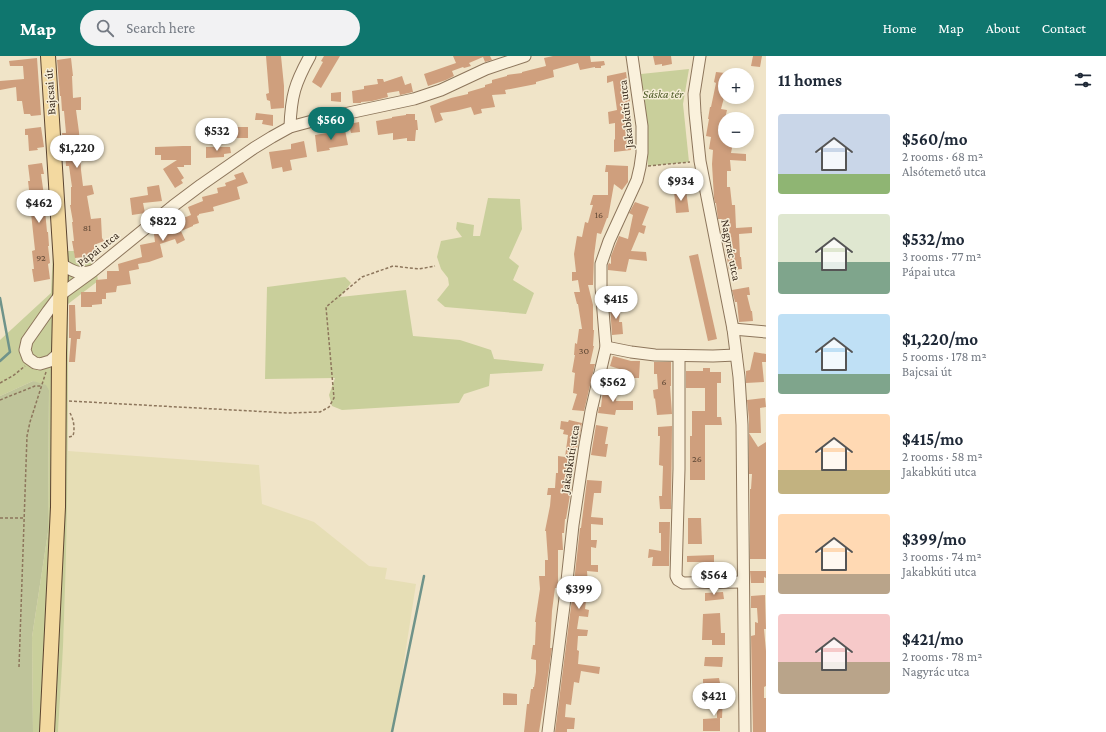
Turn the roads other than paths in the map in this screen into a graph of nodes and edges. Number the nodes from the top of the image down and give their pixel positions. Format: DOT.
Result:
graph roads {
  1 [pos="48,56"];
  2 [pos="310,56"];
  3 [pos="525,56"];
  4 [pos="632,56"];
  5 [pos="700,56"];
  6 [pos="290,127"];
  7 [pos="61,264"];
  8 [pos="93,271"];
  9 [pos="60,295"];
  10 [pos="733,330"];
  11 [pos="766,332"];
  12 [pos="606,347"];
  13 [pos="59,353"];
  14 [pos="736,355"];
  15 [pos="679,356"];
  16 [pos="743,582"];
  17 [pos="47,732"];
  18 [pos="548,732"];
  19 [pos="745,732"];
  1 -- 7 [label="main road, Bajcsai út"];
  2 -- 6 [label="street"];
  3 -- 6 [label="street, Pápai utca"];
  4 -- 12 [label="street, Jakabkúti utca"];
  5 -- 10 [label="street, Nagyrác utca"];
  6 -- 8 [label="street, Pápai utca"];
  7 -- 8 [label="street"];
  7 -- 9 [label="main road, Bajcsai út"];
  8 -- 9 [label="street, Pápai utca"];
  9 -- 13 [label="main road, Bajcsai út"];
  9 -- 13 [label="street, Pápai utca"];
  10 -- 11 [label="street"];
  10 -- 14 [label="street, Nagyrác utca"];
  12 -- 15 [label="street"];
  12 -- 18 [label="street, Jakabkúti utca"];
  13 -- 17 [label="main road, Bajcsai út"];
  14 -- 15 [label="street"];
  14 -- 16 [label="street, Nagyrác utca"];
  15 -- 16 [label="street"];
  16 -- 19 [label="street, Nagyrác utca"];
}
